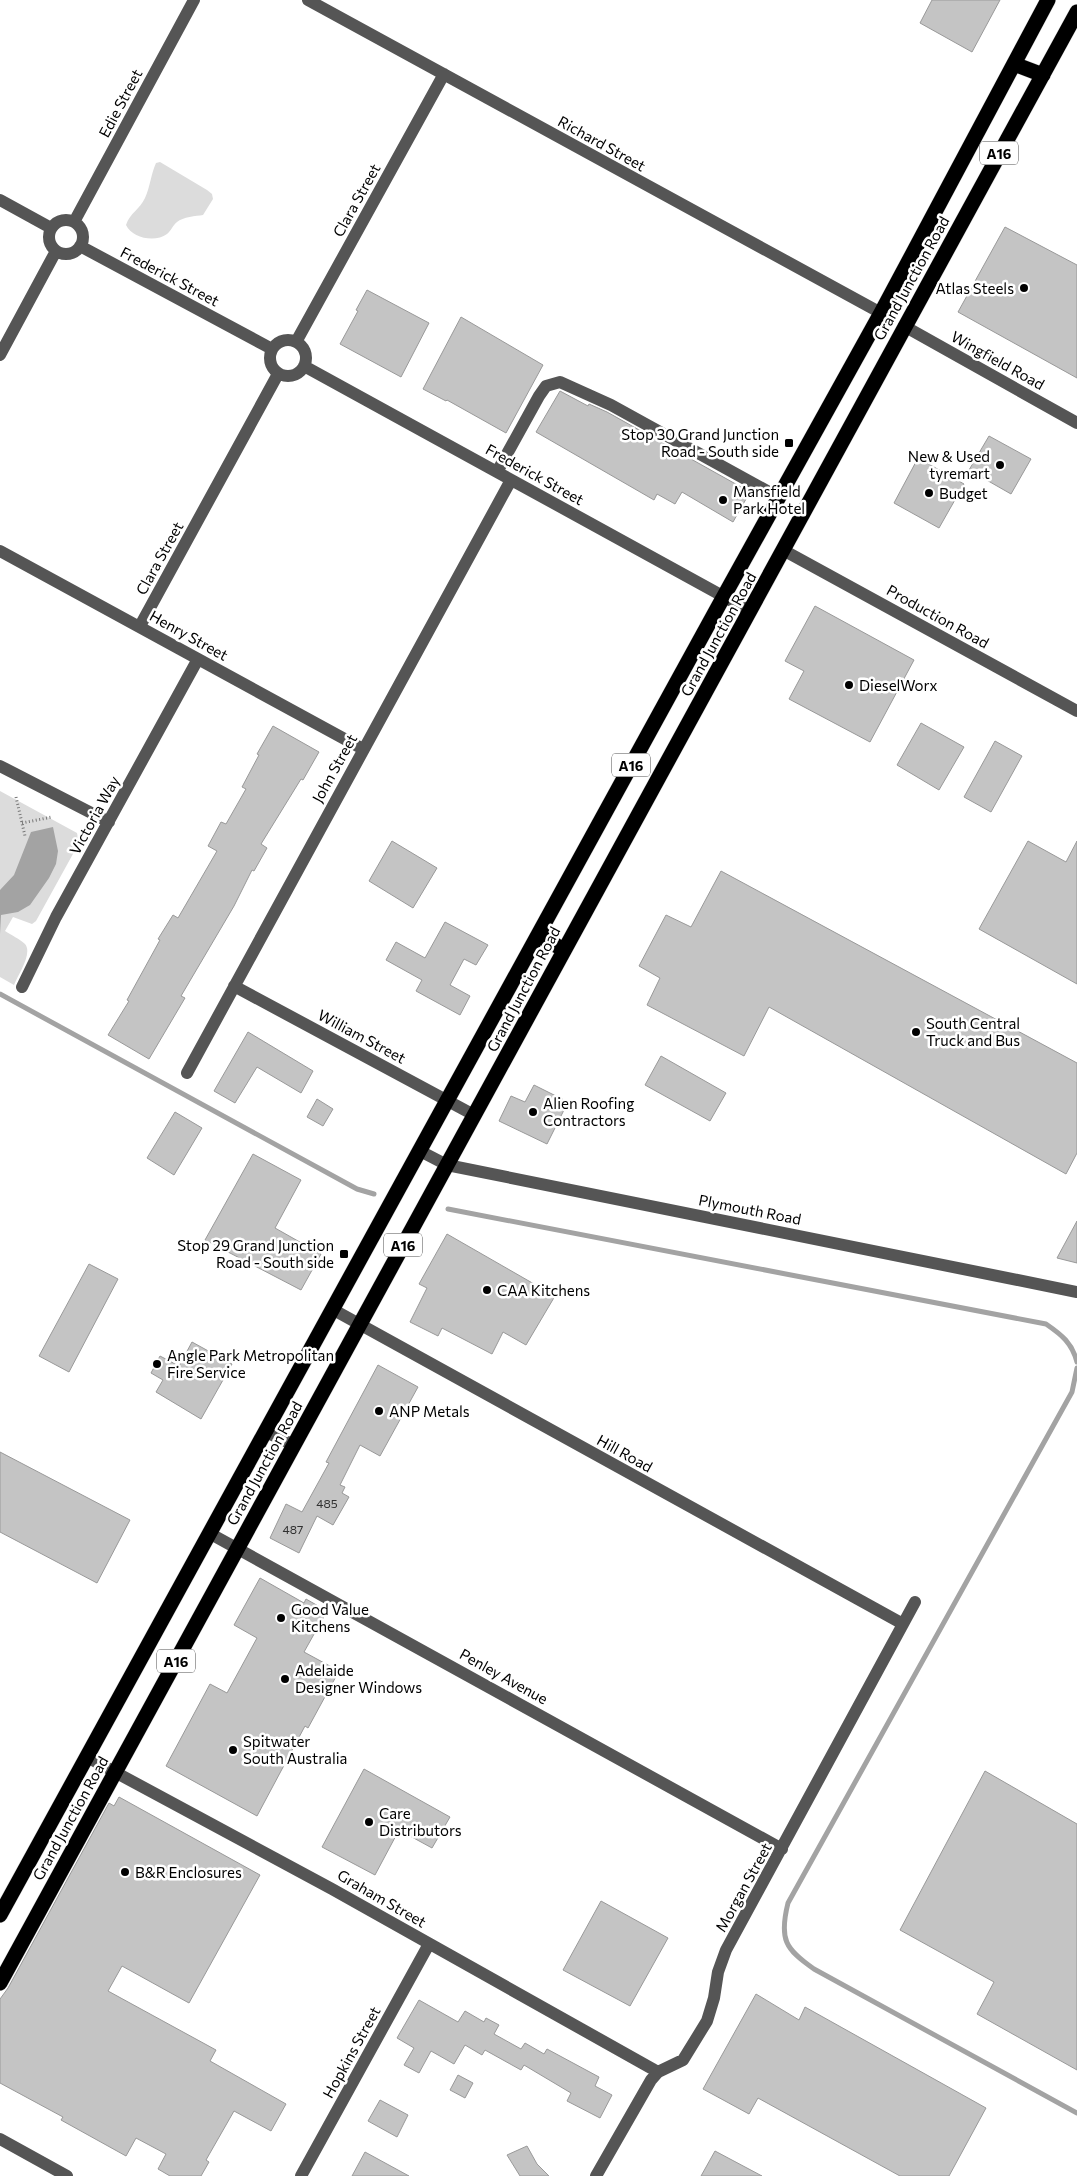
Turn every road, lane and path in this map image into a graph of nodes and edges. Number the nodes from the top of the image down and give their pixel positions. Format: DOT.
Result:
graph roads {
  1 [pos="194,0"];
  2 [pos="308,0"];
  3 [pos="1048,0"];
  4 [pos="1077,12"];
  5 [pos="1014,64"];
  6 [pos="444,74"];
  7 [pos="1043,75"];
  8 [pos="0,200"];
  9 [pos="74,222"];
  10 [pos="51,228"];
  11 [pos="80,246"];
  12 [pos="56,251"];
  13 [pos="881,314"];
  14 [pos="904,326"];
  15 [pos="296,342"];
  16 [pos="272,349"];
  17 [pos="0,355"];
  18 [pos="304,366"];
  19 [pos="278,374"];
  20 [pos="1077,423"];
  21 [pos="497,472"];
  22 [pos="511,480"];
  23 [pos="778,497"];
  24 [pos="783,550"];
  25 [pos="0,551"];
  26 [pos="724,596"];
  27 [pos="750,611"];
  28 [pos="140,626"];
  29 [pos="198,660"];
  30 [pos="1077,711"];
  31 [pos="363,749"];
  32 [pos="0,766"];
  33 [pos="16,797"];
  34 [pos="52,817"];
  35 [pos="109,822"];
  36 [pos="22,823"];
  37 [pos="25,836"];
  38 [pos="538,935"];
  39 [pos="564,950"];
  40 [pos="234,986"];
  41 [pos="22,987"];
  42 [pos="187,1073"];
  43 [pos="447,1100"];
  44 [pos="474,1115"];
  45 [pos="420,1151"];
  46 [pos="447,1165"];
  47 [pos="1077,1292"];
  48 [pos="332,1309"];
  49 [pos="360,1325"];
  50 [pos="266,1432"];
  51 [pos="294,1445"];
  52 [pos="210,1533"];
  53 [pos="238,1548"];
  54 [pos="915,1602"];
  55 [pos="903,1624"];
  56 [pos="86,1757"];
  57 [pos="115,1773"];
  58 [pos="782,1849"];
  59 [pos="0,1915"];
  60 [pos="429,1944"];
  61 [pos="0,1983"];
  62 [pos="658,2072"];
  63 [pos="0,2139"];
  64 [pos="67,2176"];
  65 [pos="301,2176"];
  66 [pos="596,2176"];
  1 -- 9 [label="street, Edie Street"];
  2 -- 6 [label="street, Richard Street"];
  3 -- 5 [label="highway, Grand Junction Road / A16"];
  4 -- 7 [label="highway, Grand Junction Road / A16"];
  5 -- 7 [label="highway"];
  5 -- 13 [label="highway, Grand Junction Road / A16"];
  6 -- 13 [label="street, Richard Street"];
  6 -- 15 [label="street, Clara Street"];
  7 -- 14 [label="highway, Grand Junction Road / A16"];
  8 -- 10 [label="street"];
  9 -- 10 [label="street"];
  9 -- 11 [label="street"];
  10 -- 12 [label="street"];
  11 -- 12 [label="street"];
  11 -- 16 [label="street, Frederick Street"];
  12 -- 17 [label="street"];
  13 -- 14 [label="highway"];
  13 -- 23 [label="highway, Grand Junction Road / A16"];
  14 -- 20 [label="street, Wingfield Road"];
  14 -- 24 [label="highway, Grand Junction Road / A16"];
  15 -- 16 [label="street"];
  15 -- 18 [label="street"];
  16 -- 19 [label="street"];
  18 -- 19 [label="street"];
  18 -- 21 [label="street, Frederick Street"];
  19 -- 28 [label="street, Clara Street"];
  21 -- 22 [label="street, Frederick Street"];
  21 -- 23 [label="street"];
  22 -- 26 [label="street, Frederick Street"];
  22 -- 31 [label="street, John Street"];
  23 -- 26 [label="highway, Grand Junction Road / A16"];
  24 -- 27 [label="highway, Grand Junction Road / A16"];
  24 -- 30 [label="street, Production Road"];
  25 -- 28 [label="street, Henry Street"];
  26 -- 27 [label="street, Frederick Street"];
  26 -- 38 [label="highway, Grand Junction Road / A16"];
  27 -- 39 [label="highway, Grand Junction Road / A16"];
  28 -- 29 [label="street, Henry Street"];
  29 -- 31 [label="street, Henry Street"];
  29 -- 35 [label="street, Victoria Way"];
  31 -- 40 [label="street, John Street"];
  32 -- 35 [label="street"];
  33 -- 36 [label="path"];
  34 -- 36 [label="path"];
  35 -- 41 [label="street, Victoria Way"];
  36 -- 37 [label="path"];
  38 -- 39 [label="highway"];
  38 -- 43 [label="highway, Grand Junction Road / A16"];
  39 -- 44 [label="highway, Grand Junction Road / A16"];
  40 -- 42 [label="street, John Street"];
  40 -- 43 [label="street, William Street"];
  43 -- 44 [label="street, William Street"];
  43 -- 45 [label="highway, Grand Junction Road / A16"];
  44 -- 46 [label="highway, Grand Junction Road / A16"];
  45 -- 46 [label="street, Plymouth Road"];
  45 -- 48 [label="highway, Grand Junction Road / A16"];
  46 -- 47 [label="street, Plymouth Road"];
  46 -- 49 [label="highway, Grand Junction Road / A16"];
  48 -- 49 [label="street, Hill Road"];
  48 -- 50 [label="highway, Grand Junction Road / A16"];
  49 -- 51 [label="highway, Grand Junction Road / A16"];
  49 -- 55 [label="street, Hill Road"];
  50 -- 51 [label="street"];
  50 -- 52 [label="highway, Grand Junction Road / A16"];
  51 -- 53 [label="highway, Grand Junction Road / A16"];
  52 -- 53 [label="street, Penley Avenue"];
  52 -- 56 [label="highway, Grand Junction Road / A16"];
  53 -- 57 [label="highway, Grand Junction Road / A16"];
  53 -- 58 [label="street, Penley Avenue"];
  54 -- 55 [label="street, Morgan Street"];
  55 -- 58 [label="street, Morgan Street"];
  56 -- 57 [label="street, Graham Street"];
  56 -- 59 [label="highway, Grand Junction Road / A16"];
  57 -- 60 [label="street, Graham Street"];
  57 -- 61 [label="highway, Grand Junction Road / A16"];
  58 -- 62 [label="street, Morgan Street"];
  60 -- 62 [label="street, Graham Street"];
  60 -- 65 [label="street, Hopkins Street"];
  62 -- 66 [label="street, Morgan Street"];
  63 -- 64 [label="street"];
}
